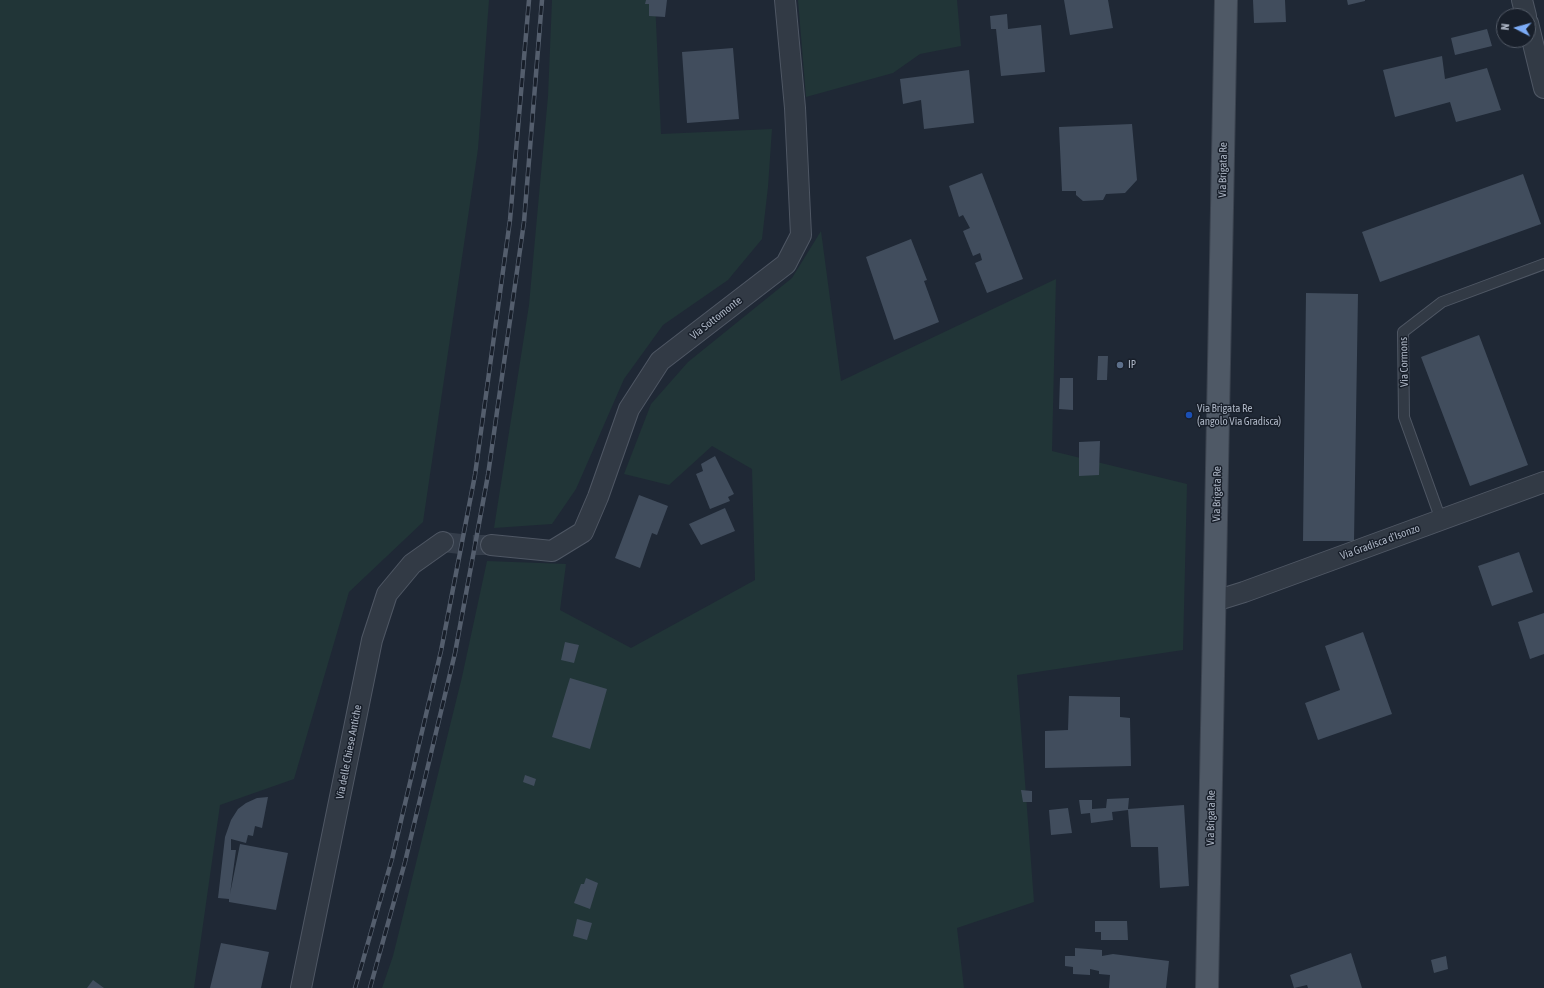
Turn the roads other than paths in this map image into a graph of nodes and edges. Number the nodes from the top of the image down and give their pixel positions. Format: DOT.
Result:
graph roads {
  1 [pos="785,0"];
  2 [pos="1226,0"];
  3 [pos="1534,48"];
  4 [pos="1544,88"];
  5 [pos="1544,264"];
  6 [pos="1544,482"];
  7 [pos="1441,520"];
  8 [pos="443,542"];
  9 [pos="491,545"];
  10 [pos="1215,601"];
  11 [pos="301,988"];
  12 [pos="1207,988"];
  1 -- 9 [label="street, Via Sottomonte"];
  2 -- 10 [label="main road, Via Brigata Re"];
  3 -- 4 [label="street"];
  5 -- 7 [label="lane, Via Cormons"];
  6 -- 7 [label="street, Via Gradisca d'Isonzo"];
  7 -- 10 [label="street, Via Gradisca d'Isonzo"];
  8 -- 11 [label="street, Via delle Chiese Antiche"];
  10 -- 12 [label="main road, Via Brigata Re"];
}
